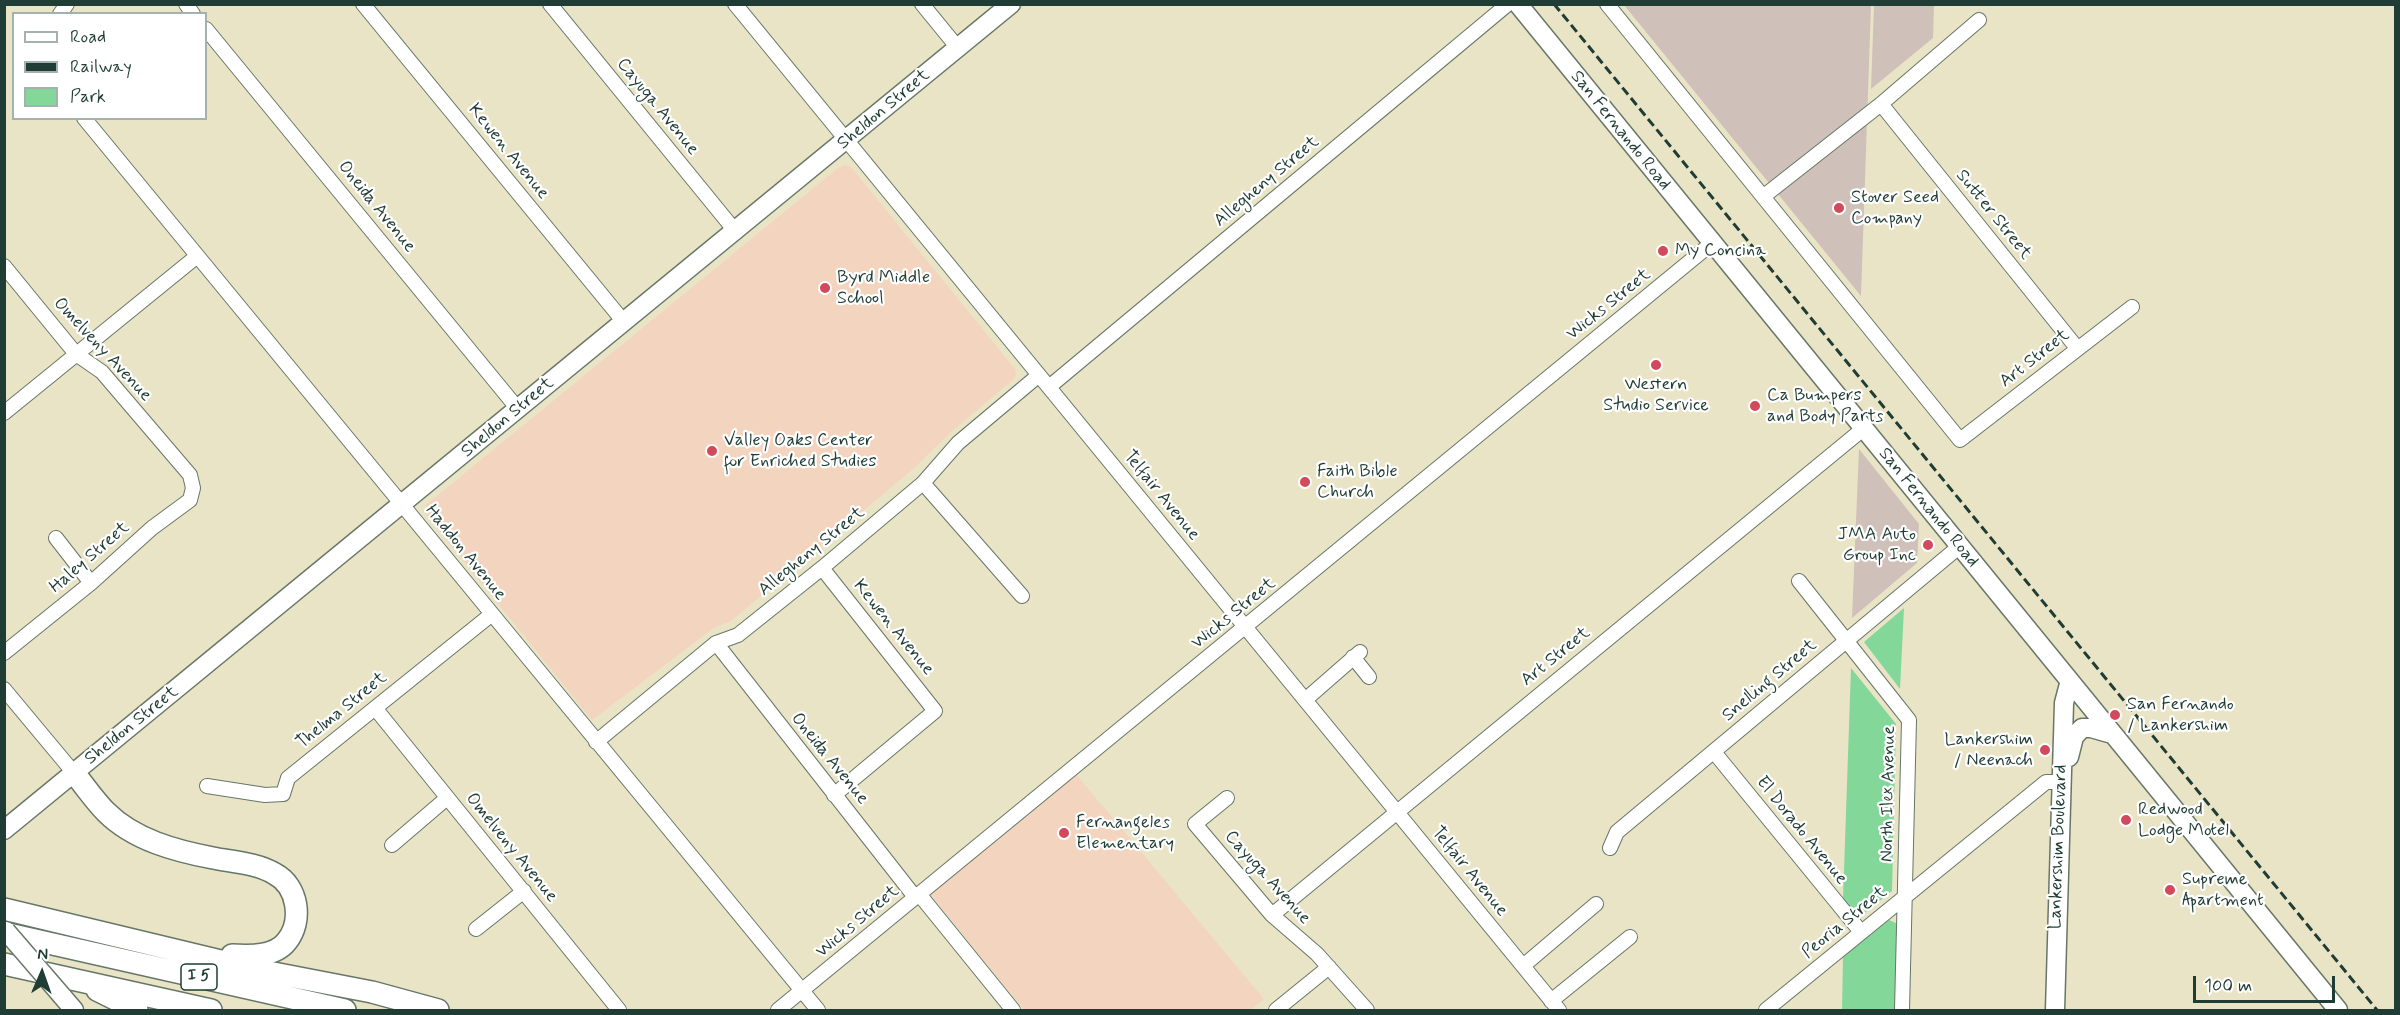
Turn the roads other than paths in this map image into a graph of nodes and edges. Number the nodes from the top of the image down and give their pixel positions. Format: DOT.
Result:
graph roads {
  1 [pos="363,4"];
  2 [pos="550,4"];
  3 [pos="735,4"];
  4 [pos="922,4"];
  5 [pos="1011,4"];
  6 [pos="1508,4"];
  7 [pos="1518,4"];
  8 [pos="1607,4"];
  9 [pos="1979,20"];
  10 [pos="207,29"];
  11 [pos="958,48"];
  12 [pos="1881,104"];
  13 [pos="86,120"];
  14 [pos="847,140"];
  15 [pos="1764,196"];
  16 [pos="736,232"];
  17 [pos="1711,244"];
  18 [pos="196,257"];
  19 [pos="4,266"];
  20 [pos="2132,307"];
  21 [pos="624,322"];
  22 [pos="2077,348"];
  23 [pos="76,354"];
  24 [pos="1039,375"];
  25 [pos="1049,387"];
  26 [pos="518,409"];
  27 [pos="4,412"];
  28 [pos="1863,429"];
  29 [pos="923,483"];
  30 [pos="193,488"];
  31 [pos="403,505"];
  32 [pos="57,538"];
  33 [pos="1960,546"];
  34 [pos="822,568"];
  35 [pos="1799,581"];
  36 [pos="91,583"];
  37 [pos="1022,596"];
  38 [pos="492,614"];
  39 [pos="1245,628"];
  40 [pos="1846,640"];
  41 [pos="716,643"];
  42 [pos="4,653"];
  43 [pos="1369,677"];
  44 [pos="2069,684"];
  45 [pos="4,689"];
  46 [pos="1305,700"];
  47 [pos="375,708"];
  48 [pos="2112,734"];
  49 [pos="596,741"];
  50 [pos="1714,752"];
  51 [pos="74,773"];
  52 [pos="2061,782"];
  53 [pos="207,786"];
  54 [pos="834,795"];
  55 [pos="447,798"];
  56 [pos="1227,798"];
  57 [pos="1396,811"];
  58 [pos="4,830"];
  59 [pos="392,845"];
  60 [pos="1610,848"];
  61 [pos="524,891"];
  62 [pos="917,895"];
  63 [pos="1905,898"];
  64 [pos="1590,905"];
  65 [pos="4,909"];
  66 [pos="1272,915"];
  67 [pos="476,929"];
  68 [pos="4,931"];
  69 [pos="1861,932"];
  70 [pos="1629,936"];
  71 [pos="184,950"];
  72 [pos="4,964"];
  73 [pos="1329,966"];
  74 [pos="1523,966"];
  75 [pos="73,977"];
  76 [pos="802,992"];
  77 [pos="1555,1006"];
  78 [pos="74,1011"];
  79 [pos="137,1011"];
  80 [pos="210,1011"];
  81 [pos="345,1011"];
  82 [pos="438,1011"];
  83 [pos="619,1011"];
  84 [pos="778,1011"];
  85 [pos="818,1011"];
  86 [pos="1013,1011"];
  87 [pos="1276,1011"];
  88 [pos="1367,1011"];
  89 [pos="1766,1011"];
  90 [pos="1902,1011"];
  91 [pos="2055,1011"];
  92 [pos="2338,1011"];
  1 -- 21 [label="street, Kewen Avenue"];
  2 -- 16 [label="street, Cayuga Avenue"];
  3 -- 14 [label="street, Telfair Avenue"];
  4 -- 11 [label="street"];
  5 -- 11 [label="main road, Sheldon Street"];
  6 -- 25 [label="street, Allegheny Street"];
  7 -- 17 [label="main road, San Fernando Road"];
  8 -- 15 [label="street"];
  9 -- 12 [label="street"];
  10 -- 26 [label="street, Oneida Avenue"];
  11 -- 14 [label="main road, Sheldon Street"];
  12 -- 15 [label="street"];
  12 -- 22 [label="street, Sutter Street"];
  13 -- 18 [label="street, Haddon Avenue"];
  14 -- 16 [label="main road, Sheldon Street"];
  14 -- 24 [label="street, Telfair Avenue"];
  15 -- 22 [label="street, Art Street"];
  16 -- 21 [label="main road, Sheldon Street"];
  17 -- 28 [label="main road, San Fernando Road"];
  17 -- 39 [label="street, Wicks Street"];
  18 -- 23 [label="street"];
  18 -- 31 [label="street, Haddon Avenue"];
  19 -- 23 [label="street, Omelveny Avenue"];
  20 -- 22 [label="street, Art Street"];
  21 -- 26 [label="main road, Sheldon Street"];
  23 -- 27 [label="street"];
  23 -- 30 [label="street, Omelveny Avenue"];
  24 -- 25 [label="street, Telfair Avenue"];
  24 -- 29 [label="street, Allegheny Street"];
  25 -- 39 [label="street, Telfair Avenue"];
  26 -- 31 [label="main road, Sheldon Street"];
  28 -- 33 [label="main road, San Fernando Road"];
  28 -- 57 [label="street, Art Street"];
  29 -- 34 [label="street, Allegheny Street"];
  29 -- 37 [label="street"];
  30 -- 36 [label="street, Haley Street"];
  31 -- 38 [label="street, Haddon Avenue"];
  31 -- 51 [label="main road, Sheldon Street"];
  32 -- 36 [label="street"];
  33 -- 40 [label="street, Snelling Street"];
  33 -- 44 [label="main road, San Fernando Road"];
  34 -- 41 [label="street, Allegheny Street"];
  34 -- 54 [label="street, Kewen Avenue"];
  35 -- 40 [label="street, North Ilex Avenue"];
  36 -- 42 [label="street, Haley Street"];
  38 -- 47 [label="street, Thelma Street"];
  38 -- 49 [label="street, Haddon Avenue"];
  39 -- 46 [label="street, Telfair Avenue"];
  39 -- 62 [label="street, Wicks Street"];
  40 -- 50 [label="street, Snelling Street"];
  40 -- 63 [label="street, North Ilex Avenue"];
  41 -- 49 [label="street, Allegheny Street"];
  41 -- 54 [label="street, Oneida Avenue"];
  43 -- 46 [label="street"];
  44 -- 48 [label="main road, San Fernando Road"];
  44 -- 52 [label="main road, Lankershim Boulevard"];
  45 -- 51 [label="street"];
  46 -- 57 [label="street, Telfair Avenue"];
  47 -- 53 [label="street, Thelma Street"];
  47 -- 55 [label="street, Omelveny Avenue"];
  48 -- 52 [label="main road"];
  48 -- 92 [label="main road, San Fernando Road"];
  49 -- 76 [label="street, Haddon Avenue"];
  50 -- 60 [label="street, Snelling Street"];
  50 -- 69 [label="street, El Dorado Avenue"];
  51 -- 58 [label="main road, Sheldon Street"];
  51 -- 71 [label="highway"];
  52 -- 63 [label="street, Peoria Street"];
  52 -- 91 [label="main road, Lankershim Boulevard"];
  54 -- 62 [label="street, Oneida Avenue"];
  55 -- 59 [label="street"];
  55 -- 61 [label="street, Omelveny Avenue"];
  56 -- 66 [label="street, Cayuga Avenue"];
  57 -- 66 [label="street, Art Street"];
  57 -- 74 [label="street, Telfair Avenue"];
  61 -- 67 [label="street"];
  61 -- 83 [label="street, Omelveny Avenue"];
  62 -- 76 [label="street, Wicks Street"];
  62 -- 86 [label="street, Oneida Avenue"];
  63 -- 69 [label="street, Peoria Street"];
  63 -- 90 [label="street, North Ilex Avenue"];
  64 -- 74 [label="street"];
  65 -- 71 [label="highway"];
  66 -- 73 [label="street, Cayuga Avenue"];
  68 -- 78 [label="main road, bridge"];
  68 -- 81 [label="highway, I 5"];
  69 -- 89 [label="street, Peoria Street"];
  70 -- 77 [label="street"];
  71 -- 82 [label="highway"];
  72 -- 75 [label="highway, I 5"];
  73 -- 87 [label="street"];
  73 -- 88 [label="street, Cayuga Avenue"];
  74 -- 77 [label="street, Telfair Avenue"];
  75 -- 79 [label="highway"];
  75 -- 80 [label="highway, I 5"];
  76 -- 84 [label="street, Wicks Street"];
  76 -- 85 [label="street, Haddon Avenue"];
}
